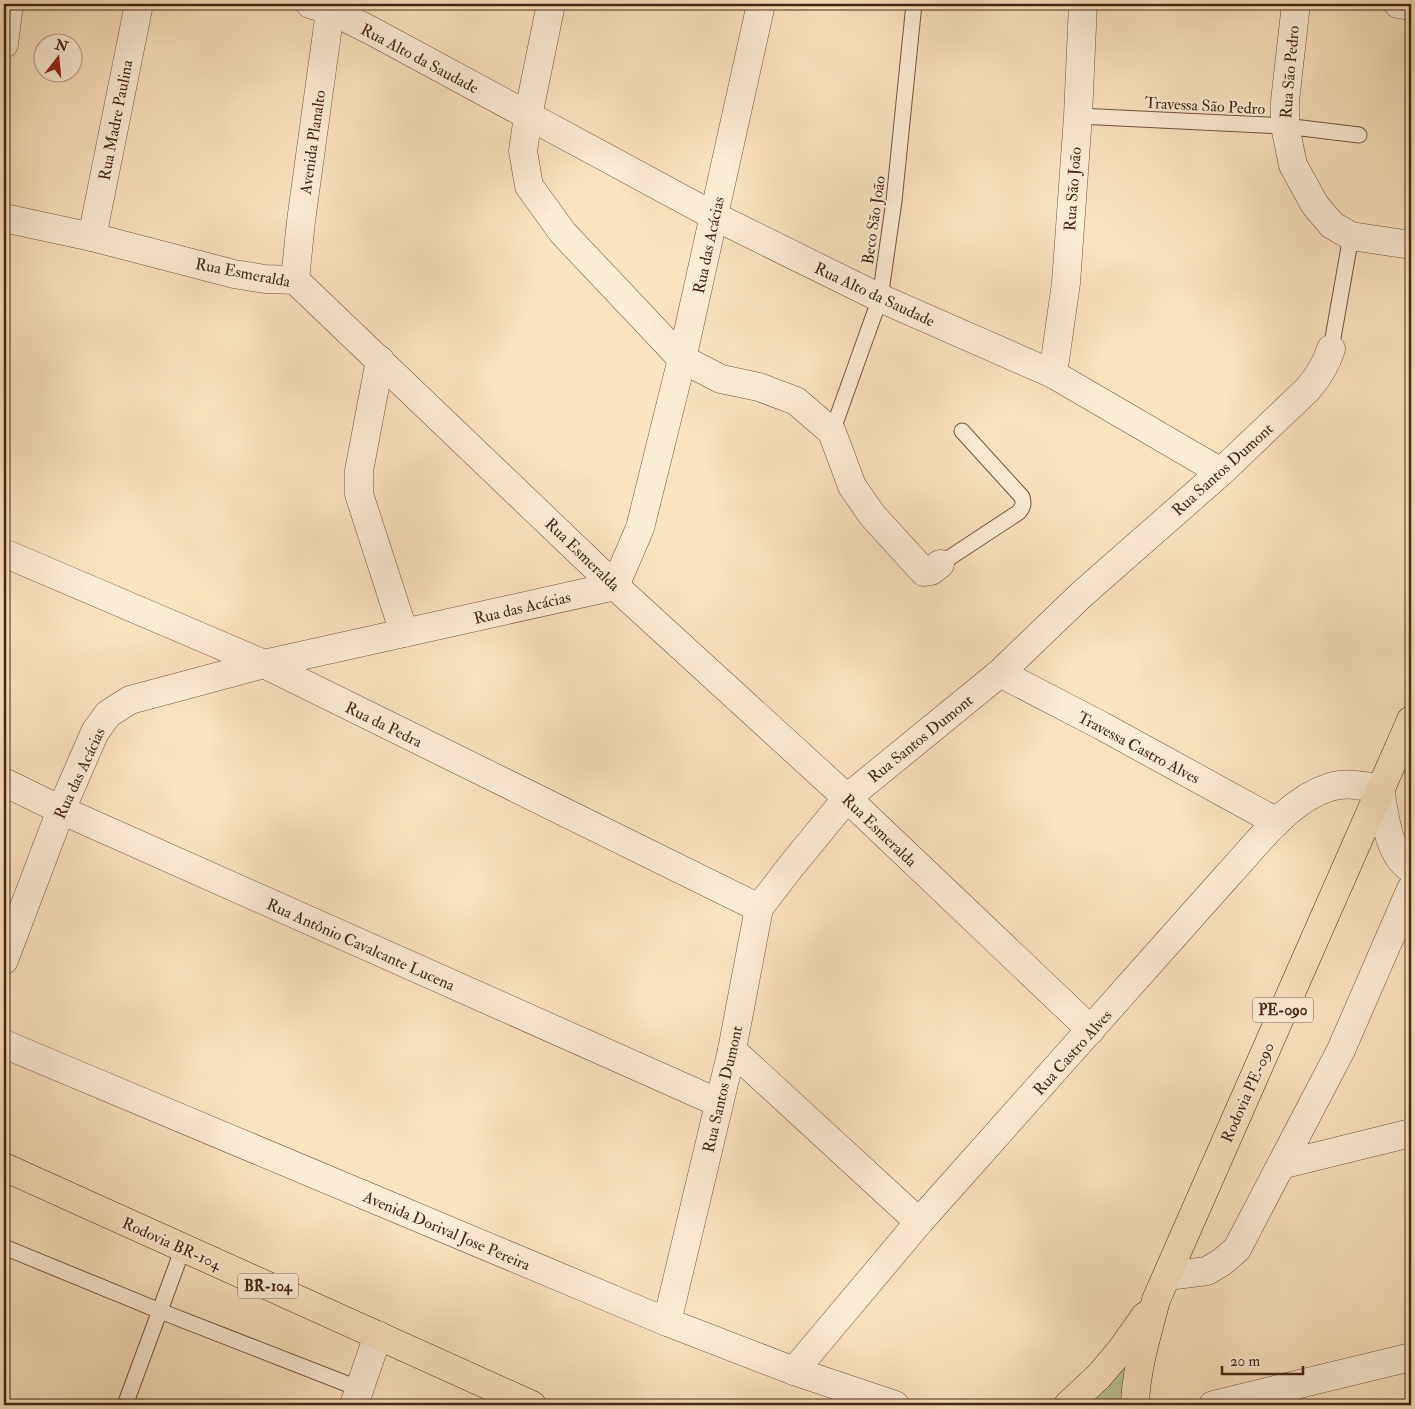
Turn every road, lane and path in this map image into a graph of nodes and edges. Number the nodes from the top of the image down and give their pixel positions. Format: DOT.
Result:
graph roads {
  1 [pos="9,4"];
  2 [pos="139,4"];
  3 [pos="551,4"];
  4 [pos="760,4"];
  5 [pos="914,4"];
  6 [pos="1083,4"];
  7 [pos="1296,4"];
  8 [pos="1398,4"];
  9 [pos="323,6"];
  10 [pos="1411,6"];
  11 [pos="4,44"];
  12 [pos="528,116"];
  13 [pos="1078,116"];
  14 [pos="1285,126"];
  15 [pos="1359,135"];
  16 [pos="714,216"];
  17 [pos="4,218"];
  18 [pos="1351,236"];
  19 [pos="92,237"];
  20 [pos="1411,244"];
  21 [pos="295,280"];
  22 [pos="880,298"];
  23 [pos="1331,349"];
  24 [pos="682,359"];
  25 [pos="380,360"];
  26 [pos="1053,374"];
  27 [pos="962,431"];
  28 [pos="832,432"];
  29 [pos="1220,472"];
  30 [pos="4,553"];
  31 [pos="940,564"];
  32 [pos="615,586"];
  33 [pos="404,633"];
  34 [pos="264,664"];
  35 [pos="1000,673"];
  36 [pos="1411,720"];
  37 [pos="4,782"];
  38 [pos="1380,788"];
  39 [pos="847,798"];
  40 [pos="61,810"];
  41 [pos="1277,822"];
  42 [pos="1411,869"];
  43 [pos="1411,889"];
  44 [pos="759,908"];
  45 [pos="4,960"];
  46 [pos="1091,1030"];
  47 [pos="4,1044"];
  48 [pos="732,1050"];
  49 [pos="719,1103"];
  50 [pos="1411,1133"];
  51 [pos="1281,1165"];
  52 [pos="4,1167"];
  53 [pos="920,1222"];
  54 [pos="4,1247"];
  55 [pos="183,1248"];
  56 [pos="1161,1288"];
  57 [pos="160,1312"];
  58 [pos="667,1322"];
  59 [pos="378,1335"];
  60 [pos="1411,1357"];
  61 [pos="794,1371"];
  62 [pos="357,1397"];
  63 [pos="124,1405"];
  64 [pos="532,1405"];
  65 [pos="895,1405"];
  66 [pos="1068,1405"];
  67 [pos="1135,1405"];
  68 [pos="1213,1405"];
  1 -- 11 [label="street"];
  2 -- 19 [label="street, Rua Madre Paulina"];
  3 -- 12 [label="street"];
  4 -- 16 [label="street, Rua das Acácias"];
  5 -- 22 [label="lane, Beco São João"];
  6 -- 13 [label="street, Rua São João"];
  7 -- 14 [label="street, Rua São Pedro"];
  8 -- 10 [label="street"];
  9 -- 12 [label="street, Rua Alto da Saudade"];
  9 -- 21 [label="street, Avenida Planalto"];
  12 -- 16 [label="street, Rua Alto da Saudade"];
  12 -- 24 [label="street"];
  13 -- 14 [label="lane, Travessa São Pedro"];
  13 -- 26 [label="street, Rua São João"];
  14 -- 15 [label="lane, Travessa São Pedro"];
  14 -- 18 [label="street, Rua São Pedro"];
  16 -- 22 [label="street, Rua Alto da Saudade"];
  16 -- 24 [label="street, Rua das Acácias"];
  17 -- 19 [label="street, Rua Esmeralda"];
  18 -- 20 [label="street, Rua São Pedro"];
  18 -- 23 [label="lane"];
  19 -- 21 [label="street, Rua Esmeralda"];
  21 -- 25 [label="street, Rua Esmeralda"];
  22 -- 26 [label="street, Rua Alto da Saudade"];
  22 -- 28 [label="lane, Beco São João"];
  23 -- 29 [label="street, Rua Santos Dumont"];
  24 -- 28 [label="street"];
  24 -- 32 [label="street, Rua das Acácias"];
  25 -- 32 [label="street, Rua Esmeralda"];
  25 -- 33 [label="street"];
  26 -- 29 [label="street, Rua Alto da Saudade"];
  27 -- 31 [label="lane"];
  28 -- 31 [label="street"];
  29 -- 35 [label="street, Rua Santos Dumont"];
  30 -- 34 [label="street, Rua da Pedra"];
  32 -- 33 [label="street, Rua das Acácias"];
  32 -- 39 [label="street, Rua Esmeralda"];
  33 -- 34 [label="street, Rua das Acácias"];
  34 -- 40 [label="street, Rua das Acácias"];
  34 -- 44 [label="street, Rua da Pedra"];
  35 -- 39 [label="street, Rua Santos Dumont"];
  35 -- 41 [label="street, Travessa Castro Alves"];
  36 -- 38 [label="main road, Rodovia PE-090 / PE-090"];
  37 -- 40 [label="street, Rua Antônio Cavalcante Lucena"];
  38 -- 41 [label="street, Rua Castro Alves"];
  38 -- 42 [label="street"];
  38 -- 56 [label="main road, Rodovia PE-090 / PE-090"];
  39 -- 44 [label="street, Rua Santos Dumont"];
  39 -- 46 [label="street, Rua Esmeralda"];
  40 -- 45 [label="street, Rua das Acácias"];
  40 -- 49 [label="street, Rua Antônio Cavalcante Lucena"];
  41 -- 46 [label="street, Rua Castro Alves"];
  43 -- 51 [label="street"];
  44 -- 48 [label="street, Rua Santos Dumont"];
  46 -- 53 [label="street, Rua Castro Alves"];
  47 -- 58 [label="street, Avenida Dorival Jose Pereira"];
  48 -- 49 [label="street, Rua Santos Dumont"];
  48 -- 53 [label="street"];
  49 -- 58 [label="street, Rua Santos Dumont"];
  50 -- 51 [label="street"];
  51 -- 56 [label="street"];
  52 -- 55 [label="main road, Rodovia BR-104 / BR-104"];
  53 -- 61 [label="street, Rua Castro Alves"];
  54 -- 57 [label="lane"];
  55 -- 57 [label="lane"];
  55 -- 59 [label="main road, Rodovia BR-104 / BR-104"];
  56 -- 66 [label="main road, Rodovia PE-090 / PE-090"];
  56 -- 67 [label="main road, Rodovia PE-090 / PE-090"];
  57 -- 62 [label="lane"];
  57 -- 63 [label="lane"];
  58 -- 61 [label="street, Avenida Dorival Jose Pereira"];
  59 -- 62 [label="street"];
  59 -- 64 [label="main road, Rodovia BR-104 / BR-104"];
  60 -- 68 [label="street"];
  61 -- 65 [label="street, Avenida Dorival Jose Pereira"];
}
